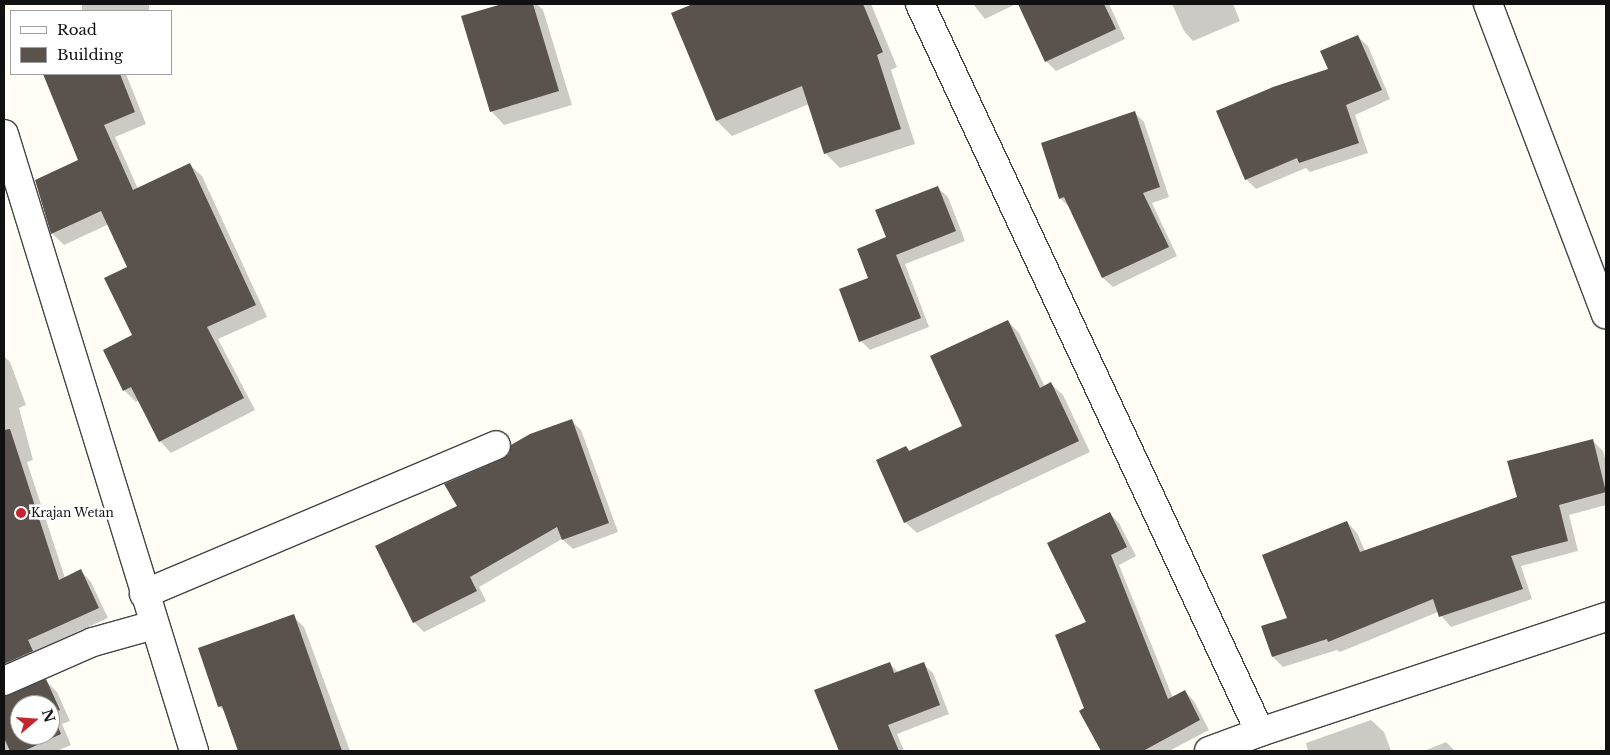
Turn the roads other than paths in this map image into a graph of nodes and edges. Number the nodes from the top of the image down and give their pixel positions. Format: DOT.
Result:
graph roads {
  1 [pos="920,4"];
  2 [pos="1488,4"];
  3 [pos="4,134"];
  4 [pos="1606,314"];
  5 [pos="496,445"];
  6 [pos="144,594"];
  7 [pos="1606,617"];
  8 [pos="154,625"];
  9 [pos="4,681"];
  10 [pos="1260,732"];
  11 [pos="194,751"];
  12 [pos="1209,751"];
  1 -- 10 [label="street"];
  2 -- 4 [label="street"];
  3 -- 6 [label="street"];
  5 -- 6 [label="street"];
  6 -- 8 [label="street"];
  7 -- 10 [label="street"];
  8 -- 9 [label="street"];
  8 -- 11 [label="street"];
  10 -- 12 [label="street"];
}
